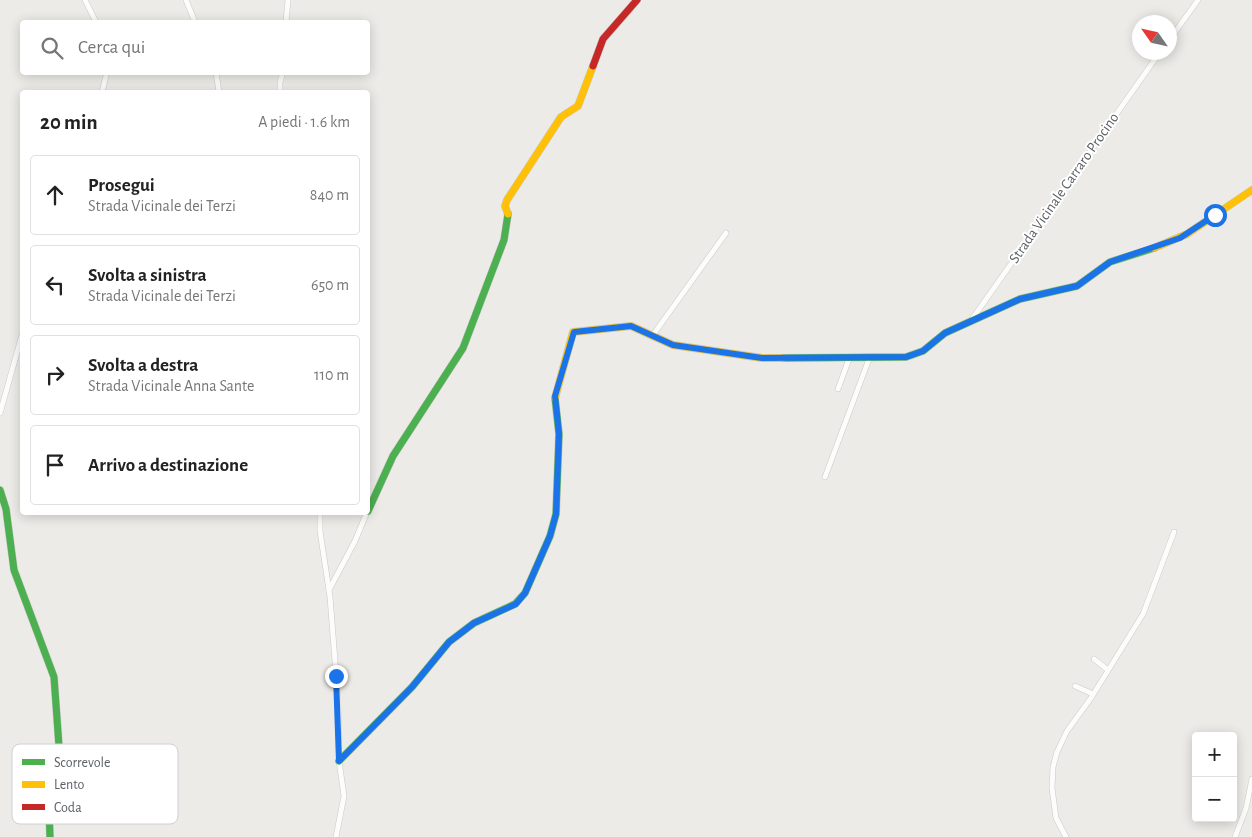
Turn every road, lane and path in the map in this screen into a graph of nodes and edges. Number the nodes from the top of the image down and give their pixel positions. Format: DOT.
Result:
graph roads {
  1 [pos="84,0"];
  2 [pos="186,0"];
  3 [pos="288,0"];
  4 [pos="637,0"];
  5 [pos="1198,0"];
  6 [pos="95,20"];
  7 [pos="194,20"];
  8 [pos="286,20"];
  9 [pos="1177,30"];
  10 [pos="1154,60"];
  11 [pos="106,75"];
  12 [pos="217,75"];
  13 [pos="283,75"];
  14 [pos="102,90"];
  15 [pos="220,90"];
  16 [pos="280,90"];
  17 [pos="1252,190"];
  18 [pos="726,233"];
  19 [pos="968,324"];
  20 [pos="654,336"];
  21 [pos="20,341"];
  22 [pos="849,359"];
  23 [pos="869,359"];
  24 [pos="838,389"];
  25 [pos="0,413"];
  26 [pos="825,477"];
  27 [pos="0,490"];
  28 [pos="370,506"];
  29 [pos="320,515"];
  30 [pos="366,515"];
  31 [pos="1174,532"];
  32 [pos="329,590"];
  33 [pos="1094,659"];
  34 [pos="1108,670"];
  35 [pos="1076,686"];
  36 [pos="1093,694"];
  37 [pos="59,744"];
  38 [pos="339,761"];
  39 [pos="1252,779"];
  40 [pos="50,824"];
  41 [pos="50,837"];
  42 [pos="336,837"];
  43 [pos="1066,837"];
  44 [pos="1234,837"];
  1 -- 6 [label="street"];
  2 -- 7 [label="street"];
  3 -- 8 [label="street"];
  4 -- 28 [label="street"];
  5 -- 9 [label="street"];
  10 -- 19 [label="street, Strada Vicinale Carraro Procino"];
  11 -- 14 [label="street"];
  12 -- 15 [label="street"];
  13 -- 16 [label="street"];
  17 -- 19 [label="street"];
  18 -- 20 [label="street"];
  19 -- 23 [label="street"];
  20 -- 22 [label="street"];
  20 -- 38 [label="street"];
  21 -- 25 [label="street"];
  22 -- 23 [label="street"];
  22 -- 24 [label="street"];
  23 -- 26 [label="street"];
  27 -- 37 [label="street"];
  29 -- 32 [label="street"];
  30 -- 32 [label="street"];
  31 -- 34 [label="street"];
  32 -- 38 [label="street"];
  33 -- 34 [label="street"];
  34 -- 36 [label="street"];
  35 -- 36 [label="street"];
  36 -- 43 [label="street"];
  38 -- 42 [label="street"];
  39 -- 44 [label="street"];
  40 -- 41 [label="street"];
}
